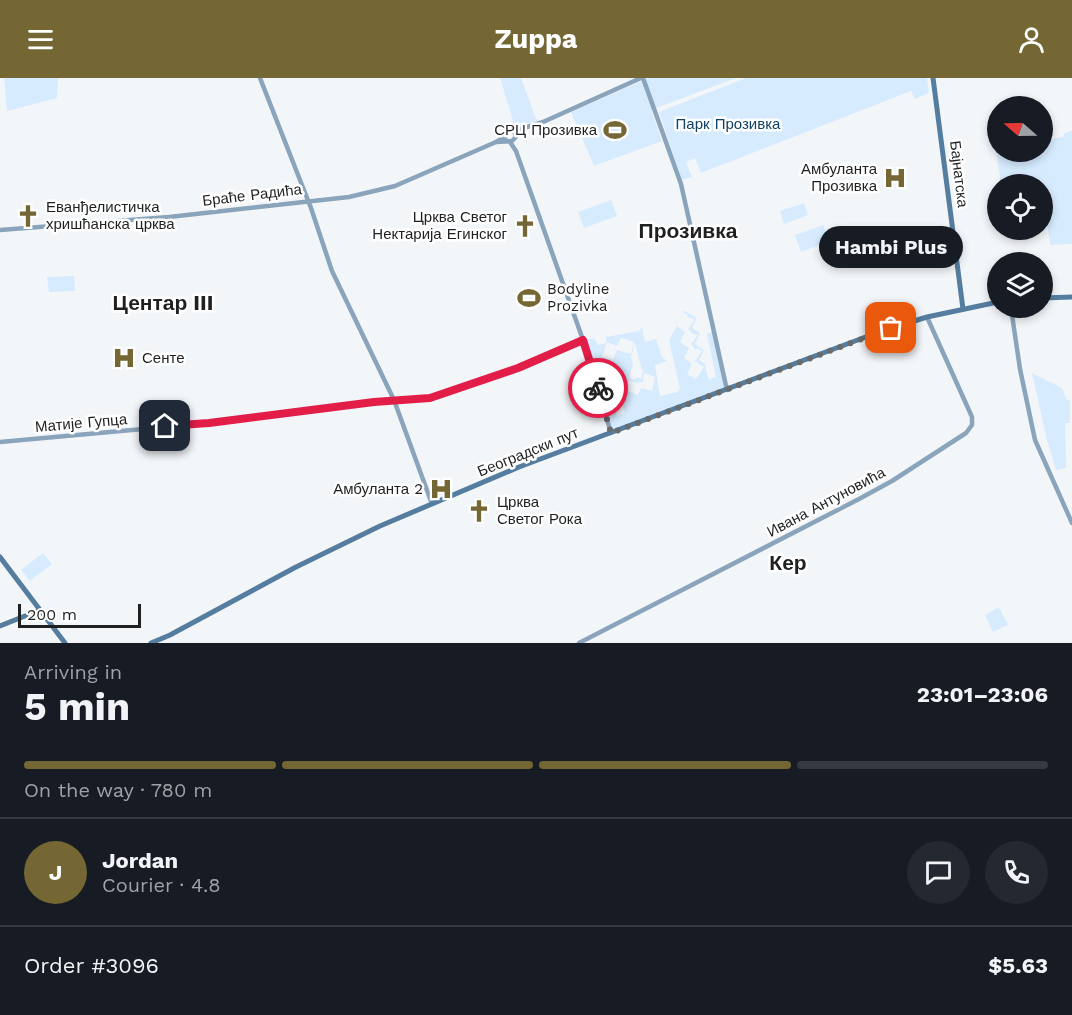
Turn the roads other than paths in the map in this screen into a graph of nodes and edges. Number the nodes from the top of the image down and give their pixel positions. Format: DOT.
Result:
graph roads {
  1 [pos="260,78"];
  2 [pos="642,78"];
  3 [pos="933,78"];
  4 [pos="515,135"];
  5 [pos="507,139"];
  6 [pos="516,151"];
  7 [pos="308,201"];
  8 [pos="0,230"];
  9 [pos="1072,297"];
  10 [pos="1053,298"];
  11 [pos="987,304"];
  12 [pos="963,309"];
  13 [pos="927,318"];
  14 [pos="1012,318"];
  15 [pos="583,340"];
  16 [pos="727,390"];
  17 [pos="394,400"];
  18 [pos="611,433"];
  19 [pos="0,442"];
  20 [pos="432,504"];
  21 [pos="1071,521"];
  22 [pos="0,557"];
  23 [pos="40,610"];
  24 [pos="0,626"];
  25 [pos="65,643"];
  26 [pos="151,643"];
  27 [pos="579,643"];
  1 -- 7 [label="street"];
  2 -- 4 [label="street"];
  2 -- 16 [label="street"];
  3 -- 12 [label="main road, Бајнатска"];
  4 -- 5 [label="street"];
  4 -- 5 [label="street"];
  4 -- 6 [label="street"];
  5 -- 6 [label="street"];
  5 -- 7 [label="street, Браће Радића"];
  6 -- 15 [label="street"];
  7 -- 8 [label="street, Браће Радића"];
  7 -- 17 [label="street"];
  9 -- 10 [label="main road"];
  11 -- 12 [label="main road, Београдски пут"];
  12 -- 13 [label="main road, Београдски пут"];
  13 -- 16 [label="main road, Београдски пут"];
  13 -- 27 [label="street, Ивана Антуновића"];
  14 -- 21 [label="street"];
  15 -- 17 [label="street, Матије Гупца"];
  15 -- 18 [label="street"];
  16 -- 18 [label="main road, Београдски пут"];
  17 -- 19 [label="street, Матије Гупца"];
  17 -- 20 [label="street"];
  18 -- 20 [label="main road, Београдски пут"];
  20 -- 26 [label="main road, Београдски пут"];
  22 -- 23 [label="main road"];
  23 -- 24 [label="main road"];
  23 -- 25 [label="main road"];
}
